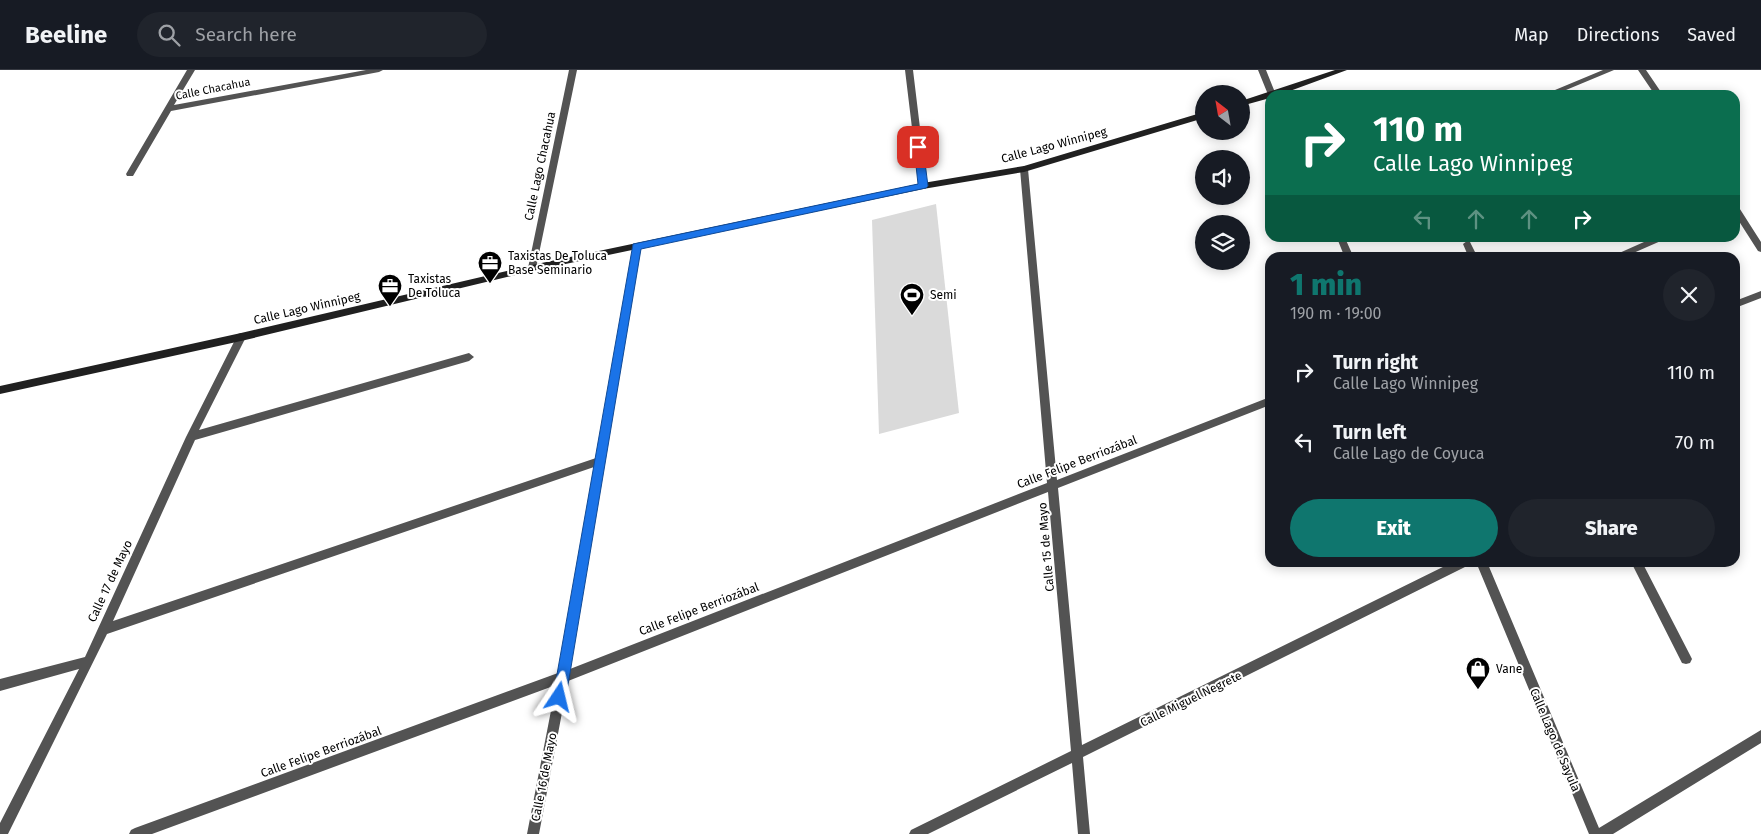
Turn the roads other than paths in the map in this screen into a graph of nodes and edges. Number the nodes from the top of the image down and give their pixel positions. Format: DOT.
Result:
graph roads {
  1 [pos="191,70"];
  2 [pos="379,70"];
  3 [pos="573,70"];
  4 [pos="909,70"];
  5 [pos="1262,70"];
  6 [pos="1343,70"];
  7 [pos="1610,70"];
  8 [pos="1642,70"];
  9 [pos="1269,90"];
  10 [pos="1285,90"];
  11 [pos="1560,90"];
  12 [pos="1655,90"];
  13 [pos="1265,97"];
  14 [pos="1250,101"];
  15 [pos="169,109"];
  16 [pos="1195,118"];
  17 [pos="1024,168"];
  18 [pos="130,174"];
  19 [pos="923,186"];
  20 [pos="1740,216"];
  21 [pos="1650,242"];
  22 [pos="1467,244"];
  23 [pos="637,247"];
  24 [pos="1761,249"];
  25 [pos="1471,252"];
  26 [pos="1626,252"];
  27 [pos="532,268"];
  28 [pos="1761,294"];
  29 [pos="1740,303"];
  30 [pos="240,337"];
  31 [pos="469,357"];
  32 [pos="0,390"];
  33 [pos="1265,403"];
  34 [pos="191,437"];
  35 [pos="600,461"];
  36 [pos="1053,486"];
  37 [pos="1455,567"];
  38 [pos="1483,567"];
  39 [pos="1639,567"];
  40 [pos="103,630"];
  41 [pos="1686,659"];
  42 [pos="89,661"];
  43 [pos="563,677"];
  44 [pos="0,685"];
  45 [pos="1761,736"];
  46 [pos="1076,756"];
  47 [pos="1,834"];
  48 [pos="135,834"];
  49 [pos="533,834"];
  50 [pos="915,834"];
  51 [pos="1084,834"];
  52 [pos="1594,834"];
  53 [pos="1601,834"];
  1 -- 15 [label="street"];
  2 -- 15 [label="street, Calle Chacahua"];
  3 -- 27 [label="street, Calle Lago Chacahua"];
  4 -- 19 [label="street"];
  5 -- 9 [label="street"];
  6 -- 10 [label="main road"];
  7 -- 11 [label="street"];
  8 -- 12 [label="street"];
  13 -- 14 [label="main road"];
  15 -- 18 [label="street"];
  16 -- 17 [label="main road, Calle Lago Winnipeg"];
  17 -- 19 [label="main road, Calle Lago Winnipeg"];
  17 -- 36 [label="street, Calle 15 de Mayo"];
  19 -- 23 [label="main road, Calle Lago Winnipeg"];
  20 -- 24 [label="street"];
  21 -- 26 [label="street"];
  22 -- 25 [label="street"];
  23 -- 27 [label="main road, Calle Lago Winnipeg"];
  23 -- 35 [label="street, Calle 16 de Mayo"];
  27 -- 30 [label="main road, Calle Lago Winnipeg"];
  28 -- 29 [label="street"];
  30 -- 32 [label="main road, Calle Lago Winnipeg"];
  30 -- 34 [label="street, Calle 17 de Mayo"];
  31 -- 34 [label="street"];
  33 -- 36 [label="street, Calle Felipe Berriozábal"];
  34 -- 40 [label="street, Calle 17 de Mayo"];
  35 -- 40 [label="street"];
  35 -- 43 [label="street, Calle 16 de Mayo"];
  36 -- 43 [label="street, Calle Felipe Berriozábal"];
  36 -- 46 [label="street, Calle 15 de Mayo"];
  37 -- 46 [label="street, Calle Miguel Negrete"];
  38 -- 52 [label="street, Calle Lago de Sayula"];
  39 -- 41 [label="street"];
  40 -- 42 [label="street, Calle 17 de Mayo"];
  42 -- 44 [label="street"];
  42 -- 47 [label="street, Calle 17 de Mayo"];
  43 -- 48 [label="street, Calle Felipe Berriozábal"];
  43 -- 49 [label="street, Calle 16 de Mayo"];
  45 -- 53 [label="street"];
  46 -- 50 [label="street, Calle Miguel Negrete"];
  46 -- 51 [label="street, Calle 15 de Mayo"];
}
